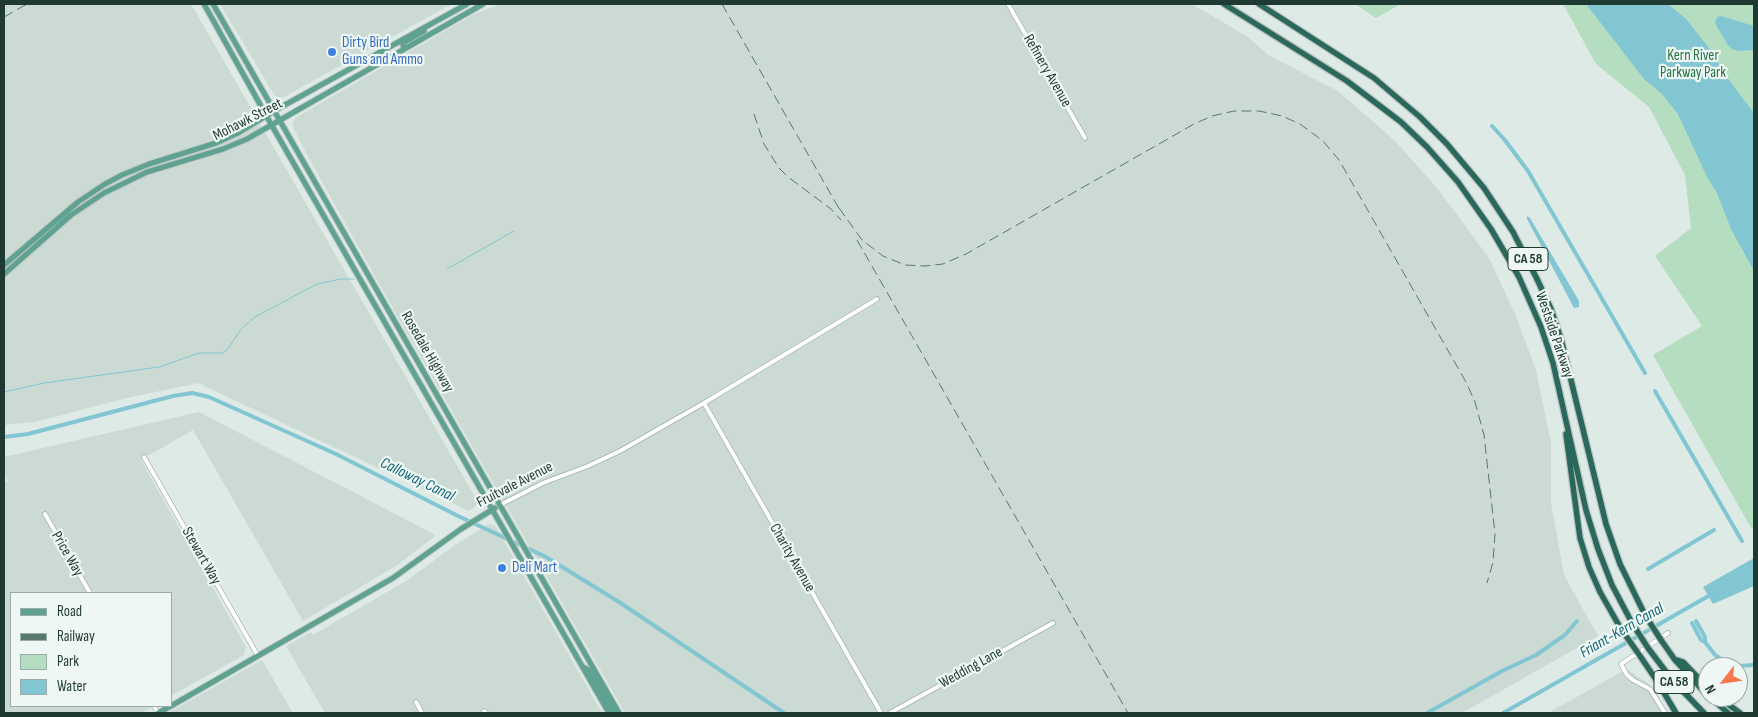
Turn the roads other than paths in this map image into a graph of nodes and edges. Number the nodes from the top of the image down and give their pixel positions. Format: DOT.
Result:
graph roads {
  1 [pos="204,4"];
  2 [pos="213,4"];
  3 [pos="467,4"];
  4 [pos="482,4"];
  5 [pos="1008,4"];
  6 [pos="1224,4"];
  7 [pos="1258,4"];
  8 [pos="429,25"];
  9 [pos="406,48"];
  10 [pos="274,110"];
  11 [pos="266,116"];
  12 [pos="279,119"];
  13 [pos="271,124"];
  14 [pos="1085,138"];
  15 [pos="4,265"];
  16 [pos="4,274"];
  17 [pos="877,299"];
  18 [pos="704,403"];
  19 [pos="1562,404"];
  20 [pos="144,457"];
  21 [pos="500,505"];
  22 [pos="493,510"];
  23 [pos="44,514"];
  24 [pos="89,592"];
  25 [pos="1053,623"];
  26 [pos="1668,633"];
  27 [pos="258,656"];
  28 [pos="1675,660"];
  29 [pos="583,667"];
  30 [pos="1698,678"];
  31 [pos="1698,684"];
  32 [pos="416,702"];
  33 [pos="172,705"];
  34 [pos="169,707"];
  35 [pos="618,712"];
  36 [pos="158,713"];
  37 [pos="422,713"];
  38 [pos="610,713"];
  39 [pos="881,713"];
  40 [pos="890,713"];
  41 [pos="1666,713"];
  42 [pos="1676,713"];
  43 [pos="1704,713"];
  1 -- 11 [label="main road, Rosedale Highway"];
  2 -- 10 [label="main road, Rosedale Highway"];
  3 -- 8 [label="main road, Mohawk Street"];
  4 -- 9 [label="main road, Mohawk Street"];
  5 -- 14 [label="street, Refinery Avenue"];
  6 -- 19 [label="highway, Westside Parkway / CA 58"];
  7 -- 28 [label="highway, Westside Parkway / CA 58, bridge"];
  8 -- 9 [label="main road"];
  8 -- 10 [label="main road, Mohawk Street"];
  9 -- 12 [label="main road, Mohawk Street"];
  10 -- 11 [label="main road, Mohawk Street"];
  10 -- 12 [label="main road, Rosedale Highway"];
  11 -- 13 [label="main road, Rosedale Highway"];
  11 -- 15 [label="main road, Mohawk Street"];
  12 -- 13 [label="main road, Mohawk Street"];
  12 -- 21 [label="main road, Rosedale Highway"];
  13 -- 16 [label="main road, Mohawk Street"];
  13 -- 22 [label="main road, Rosedale Highway"];
  17 -- 18 [label="street, Fruitvale Avenue"];
  18 -- 21 [label="street, Fruitvale Avenue"];
  18 -- 39 [label="street, Charity Avenue"];
  19 -- 42 [label="highway, bridge"];
  19 -- 43 [label="highway, Westside Parkway / CA 58, bridge"];
  20 -- 27 [label="street, Stewart Way"];
  21 -- 22 [label="main road, Fruitvale Avenue"];
  21 -- 35 [label="main road, Rosedale Highway"];
  22 -- 27 [label="main road, Fruitvale Avenue"];
  22 -- 29 [label="main road, Rosedale Highway"];
  23 -- 24 [label="street, Price Way"];
  25 -- 40 [label="street, Wedding Lane"];
  26 -- 41 [label="street"];
  27 -- 33 [label="main road, Fruitvale Avenue"];
  28 -- 30 [label="highway"];
  28 -- 31 [label="highway, Westside Parkway / CA 58"];
  29 -- 35 [label="main road"];
  29 -- 38 [label="main road, Rosedale Highway"];
  32 -- 37 [label="street"];
  34 -- 36 [label="main road, Fruitvale Avenue"];
}
